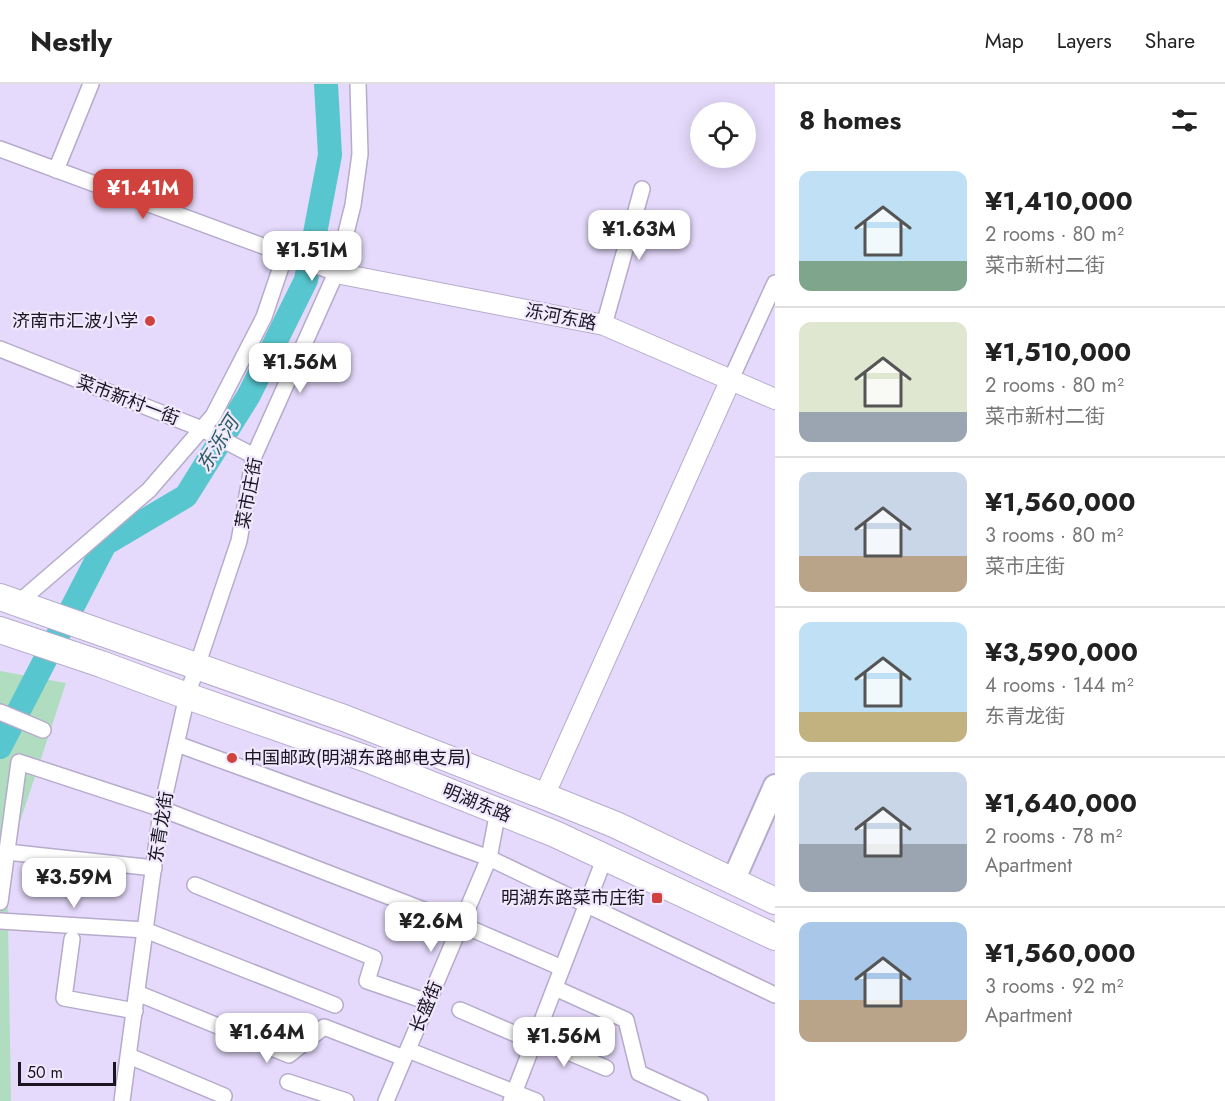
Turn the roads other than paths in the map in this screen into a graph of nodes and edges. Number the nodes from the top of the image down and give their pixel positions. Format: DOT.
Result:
graph roads {
  1 [pos="91,84"];
  2 [pos="358,84"];
  3 [pos="0,149"];
  4 [pos="56,170"];
  5 [pos="642,189"];
  6 [pos="291,257"];
  7 [pos="336,273"];
  8 [pos="775,283"];
  9 [pos="604,325"];
  10 [pos="0,349"];
  11 [pos="731,379"];
  12 [pos="775,399"];
  13 [pos="206,430"];
  14 [pos="248,453"];
  15 [pos="12,601"];
  16 [pos="3,631"];
  17 [pos="198,667"];
  18 [pos="188,696"];
  19 [pos="0,712"];
  20 [pos="43,730"];
  21 [pos="177,744"];
  22 [pos="775,786"];
  23 [pos="544,796"];
  24 [pos="162,809"];
  25 [pos="498,811"];
  26 [pos="7,852"];
  27 [pos="605,857"];
  28 [pos="489,858"];
  29 [pos="154,868"];
  30 [pos="733,881"];
  31 [pos="195,885"];
  32 [pos="775,901"];
  33 [pos="0,902"];
  34 [pos="586,905"];
  35 [pos="0,921"];
  36 [pos="460,924"];
  37 [pos="145,930"];
  38 [pos="775,937"];
  39 [pos="72,939"];
  40 [pos="562,968"];
  41 [pos="555,988"];
  42 [pos="137,993"];
  43 [pos="775,995"];
  44 [pos="428,1002"];
  45 [pos="335,1005"];
  46 [pos="460,1010"];
  47 [pos="135,1011"];
  48 [pos="535,1040"];
  49 [pos="406,1054"];
  50 [pos="129,1056"];
  51 [pos="606,1068"];
  52 [pos="288,1082"];
  53 [pos="224,1096"];
  54 [pos="513,1097"];
  55 [pos="123,1101"];
  56 [pos="346,1101"];
  57 [pos="386,1101"];
  58 [pos="536,1101"];
  59 [pos="700,1101"];
  1 -- 4 [label="street"];
  2 -- 7 [label="street, 菜市庄街"];
  3 -- 4 [label="street"];
  4 -- 6 [label="street"];
  5 -- 9 [label="street"];
  6 -- 7 [label="street"];
  6 -- 13 [label="street"];
  7 -- 9 [label="street, 泺河东路"];
  7 -- 14 [label="street, 菜市庄街"];
  8 -- 11 [label="street"];
  9 -- 11 [label="street, 泺河东路"];
  10 -- 13 [label="street, 菜市新村一街"];
  11 -- 12 [label="street, 泺河东路"];
  11 -- 23 [label="street"];
  13 -- 14 [label="street, 菜市新村一街"];
  13 -- 15 [label="street"];
  14 -- 17 [label="street, 菜市庄街"];
  15 -- 17 [label="main road, 明湖东路"];
  16 -- 18 [label="main road, 明湖东路"];
  17 -- 18 [label="street, 菜市庄街"];
  17 -- 23 [label="main road, 明湖东路"];
  18 -- 21 [label="street, 东青龙街"];
  18 -- 25 [label="main road, 明湖东路"];
  19 -- 20 [label="street"];
  21 -- 24 [label="street, 东青龙街"];
  21 -- 28 [label="street"];
  22 -- 30 [label="main road"];
  23 -- 30 [label="main road, 明湖东路"];
  24 -- 26 [label="street"];
  24 -- 29 [label="street, 东青龙街"];
  24 -- 36 [label="street"];
  25 -- 27 [label="main road, 明湖东路"];
  25 -- 28 [label="street, 长盛街"];
  26 -- 29 [label="street"];
  26 -- 33 [label="street"];
  27 -- 34 [label="street"];
  27 -- 38 [label="main road, 明湖东路"];
  28 -- 34 [label="street"];
  28 -- 36 [label="street, 长盛街"];
  29 -- 37 [label="street, 东青龙街"];
  30 -- 32 [label="main road, 明湖东路"];
  31 -- 44 [label="street"];
  34 -- 40 [label="street"];
  34 -- 43 [label="street"];
  35 -- 37 [label="street"];
  36 -- 40 [label="street"];
  36 -- 44 [label="street, 长盛街"];
  37 -- 42 [label="street, 东青龙街"];
  37 -- 45 [label="street"];
  39 -- 47 [label="street"];
  40 -- 41 [label="street"];
  41 -- 48 [label="street"];
  41 -- 59 [label="street"];
  42 -- 47 [label="street, 东青龙街"];
  42 -- 49 [label="street"];
  44 -- 49 [label="street, 长盛街"];
  46 -- 48 [label="street"];
  47 -- 50 [label="street, 东青龙街"];
  48 -- 51 [label="street"];
  48 -- 54 [label="street"];
  49 -- 54 [label="street"];
  49 -- 57 [label="street, 长盛街"];
  50 -- 53 [label="street"];
  50 -- 55 [label="street, 东青龙街"];
  52 -- 56 [label="street"];
  54 -- 58 [label="street"];
}
